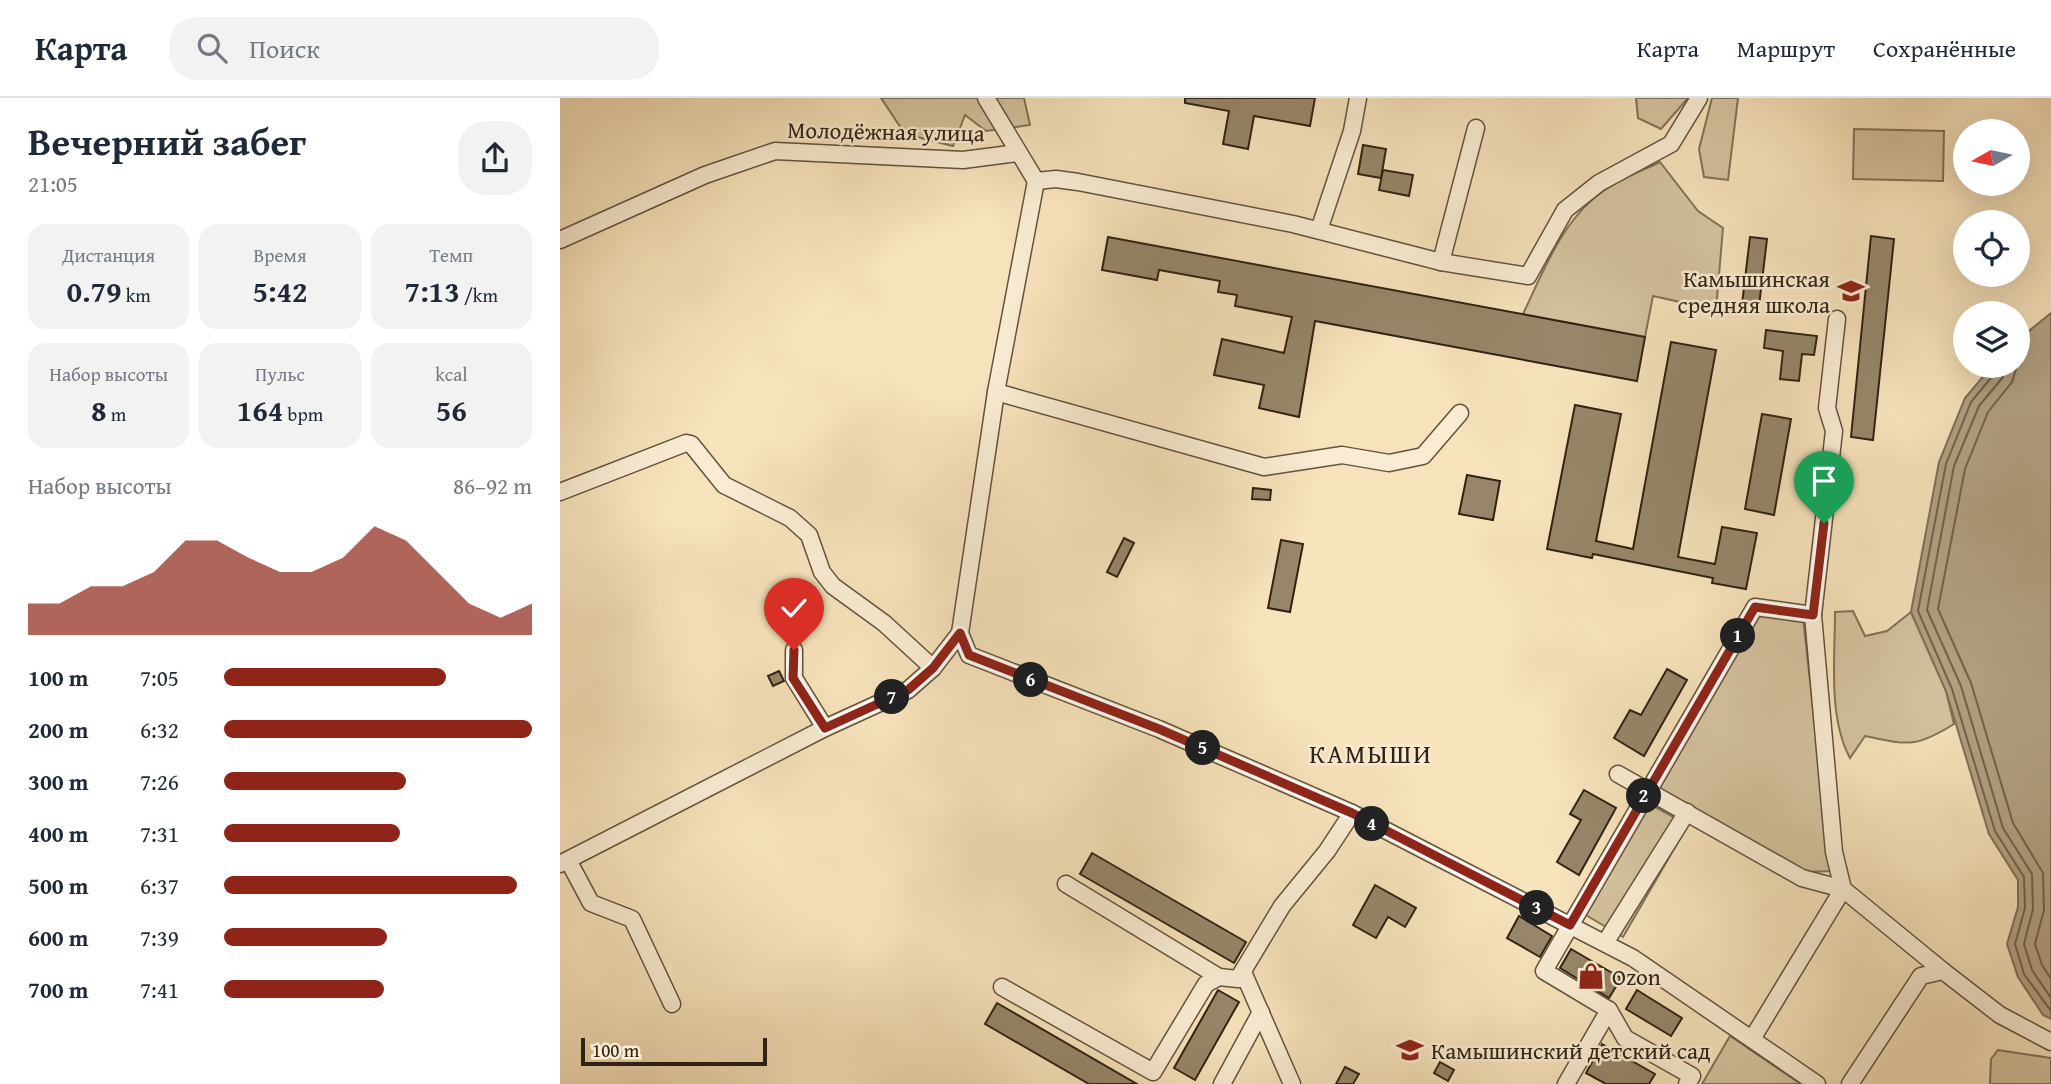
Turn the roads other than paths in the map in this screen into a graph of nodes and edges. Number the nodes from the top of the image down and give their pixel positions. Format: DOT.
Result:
graph roads {
  1 [pos="986,98"];
  2 [pos="1358,98"];
  3 [pos="1699,98"];
  4 [pos="1476,128"];
  5 [pos="1018,153"];
  6 [pos="1036,181"];
  7 [pos="1319,230"];
  8 [pos="560,240"];
  9 [pos="1441,262"];
  10 [pos="1837,319"];
  11 [pos="996,392"];
  12 [pos="1460,413"];
  13 [pos="560,492"];
  14 [pos="1813,615"];
  15 [pos="960,633"];
  16 [pos="794,650"];
  17 [pos="933,668"];
  18 [pos="825,728"];
  19 [pos="1618,774"];
  20 [pos="1647,789"];
  21 [pos="1687,812"];
  22 [pos="1352,813"];
  23 [pos="564,862"];
  24 [pos="1066,884"];
  25 [pos="1843,889"];
  26 [pos="1570,925"];
  27 [pos="1605,943"];
  28 [pos="1243,971"];
  29 [pos="1943,971"];
  30 [pos="1219,977"];
  31 [pos="1002,986"];
  32 [pos="672,1004"];
  33 [pos="1609,1010"];
  34 [pos="1261,1012"];
  35 [pos="1752,1039"];
  36 [pos="2051,1042"];
  37 [pos="1222,1084"];
  38 [pos="1292,1084"];
  39 [pos="1566,1084"];
  40 [pos="1687,1084"];
  41 [pos="1817,1084"];
  42 [pos="1850,1084"];
  1 -- 5 [label="street"];
  2 -- 7 [label="street"];
  3 -- 9 [label="street"];
  4 -- 9 [label="street"];
  5 -- 6 [label="street"];
  5 -- 8 [label="street, Молодёжная улица"];
  6 -- 7 [label="street"];
  6 -- 11 [label="street"];
  7 -- 9 [label="street"];
  10 -- 14 [label="street"];
  11 -- 12 [label="street"];
  11 -- 15 [label="street"];
  13 -- 17 [label="street"];
  14 -- 20 [label="street"];
  14 -- 25 [label="street"];
  15 -- 17 [label="street"];
  15 -- 22 [label="street"];
  16 -- 18 [label="street"];
  17 -- 18 [label="street"];
  18 -- 23 [label="street"];
  19 -- 20 [label="street"];
  20 -- 21 [label="street"];
  20 -- 26 [label="street"];
  21 -- 25 [label="street"];
  21 -- 27 [label="street"];
  22 -- 26 [label="street"];
  22 -- 28 [label="street"];
  23 -- 32 [label="street"];
  24 -- 30 [label="street"];
  25 -- 29 [label="street"];
  25 -- 35 [label="street"];
  26 -- 27 [label="street"];
  26 -- 33 [label="street"];
  27 -- 35 [label="street"];
  28 -- 30 [label="street"];
  28 -- 34 [label="street"];
  29 -- 36 [label="street"];
  29 -- 42 [label="street"];
  30 -- 31 [label="street"];
  33 -- 39 [label="street"];
  33 -- 40 [label="street"];
  34 -- 37 [label="street"];
  34 -- 38 [label="street"];
  35 -- 41 [label="street"];
}
